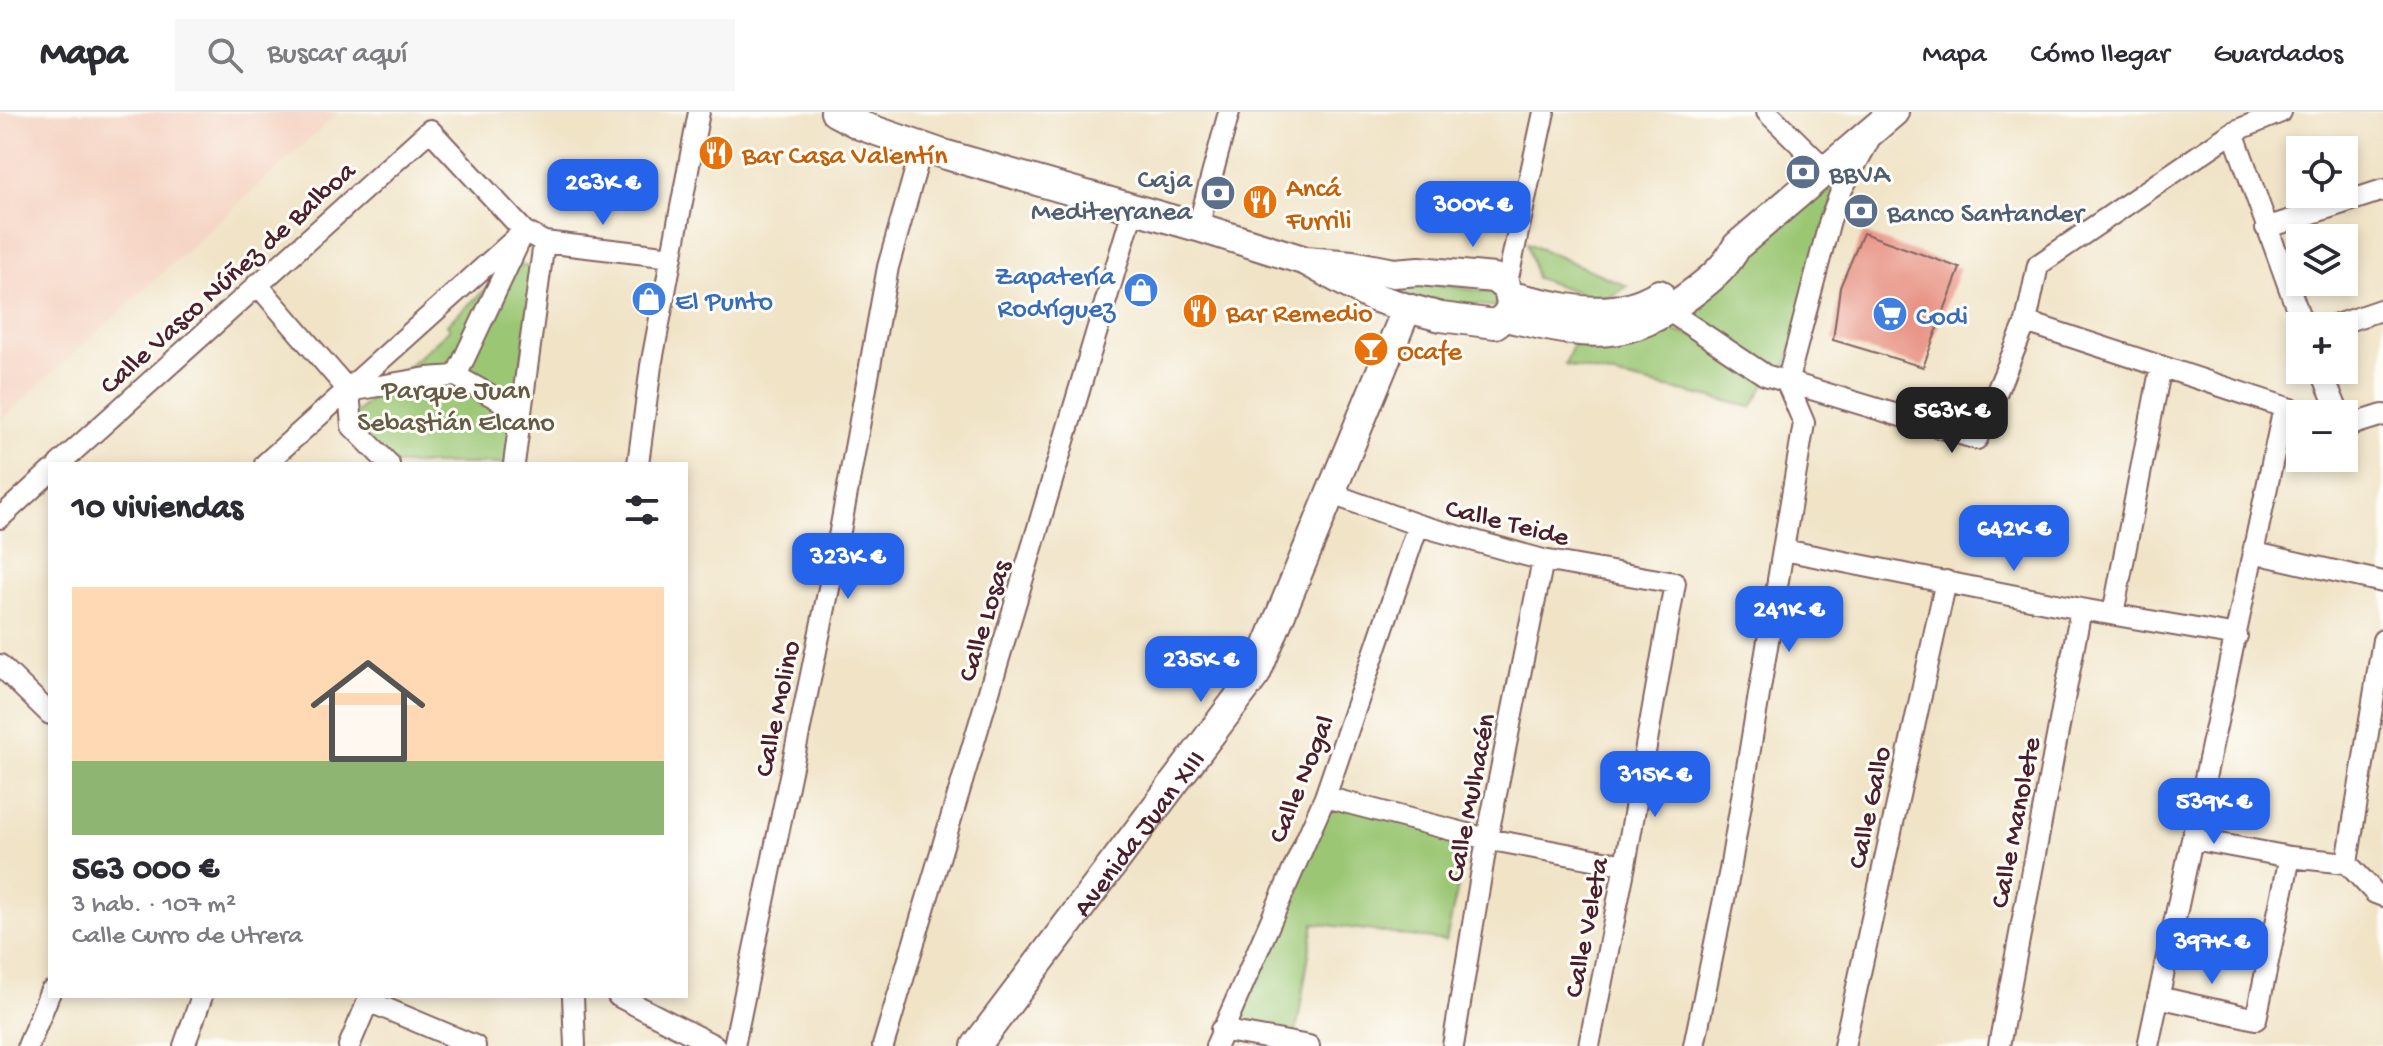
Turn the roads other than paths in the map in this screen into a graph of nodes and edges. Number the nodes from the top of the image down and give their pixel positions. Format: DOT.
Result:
graph roads {
  1 [pos="699,112"];
  2 [pos="835,112"];
  3 [pos="1229,112"];
  4 [pos="1544,112"];
  5 [pos="1767,112"];
  6 [pos="2281,112"];
  7 [pos="864,119"];
  8 [pos="1887,119"];
  9 [pos="433,121"];
  10 [pos="2233,132"];
  11 [pos="922,147"];
  12 [pos="1827,171"];
  13 [pos="2383,190"];
  14 [pos="1133,210"];
  15 [pos="1198,227"];
  16 [pos="2266,228"];
  17 [pos="524,231"];
  18 [pos="544,242"];
  19 [pos="1737,246"];
  20 [pos="672,257"];
  21 [pos="257,284"];
  22 [pos="1390,294"];
  23 [pos="1507,300"];
  24 [pos="2383,309"];
  25 [pos="1669,311"];
  26 [pos="2298,312"];
  27 [pos="1441,317"];
  28 [pos="2358,318"];
  29 [pos="2026,322"];
  30 [pos="1393,342"];
  31 [pos="2161,366"];
  32 [pos="456,376"];
  33 [pos="1787,383"];
  34 [pos="349,391"];
  35 [pos="2284,407"];
  36 [pos="521,412"];
  37 [pos="2383,415"];
  38 [pos="2358,423"];
  39 [pos="61,462"];
  40 [pos="267,462"];
  41 [pos="387,462"];
  42 [pos="514,462"];
  43 [pos="638,462"];
  44 [pos="48,479"];
  45 [pos="1332,494"];
  46 [pos="0,518"];
  47 [pos="1418,525"];
  48 [pos="1784,550"];
  49 [pos="2255,553"];
  50 [pos="1543,560"];
  51 [pos="1946,581"];
  52 [pos="2383,582"];
  53 [pos="1675,583"];
  54 [pos="2081,609"];
  55 [pos="2113,614"];
  56 [pos="2237,636"];
  57 [pos="2383,640"];
  58 [pos="0,665"];
  59 [pos="48,712"];
  60 [pos="1325,797"];
  61 [pos="1487,839"];
  62 [pos="2193,839"];
  63 [pos="2290,857"];
  64 [pos="2347,863"];
  65 [pos="1625,865"];
  66 [pos="2383,896"];
  67 [pos="48,997"];
  68 [pos="2158,997"];
  69 [pos="201,998"];
  70 [pos="573,998"];
  71 [pos="622,998"];
  72 [pos="1219,1038"];
  73 [pos="709,1044"];
  74 [pos="1847,1045"];
  75 [pos="28,1046"];
  76 [pos="184,1046"];
  77 [pos="349,1046"];
  78 [pos="475,1046"];
  79 [pos="575,1046"];
  80 [pos="734,1046"];
  81 [pos="883,1046"];
  82 [pos="976,1046"];
  83 [pos="1309,1046"];
  84 [pos="1453,1046"];
  85 [pos="1589,1046"];
  86 [pos="1694,1046"];
  87 [pos="1999,1046"];
  88 [pos="2148,1046"];
  1 -- 20 [label="street"];
  2 -- 7 [label="street"];
  3 -- 15 [label="street"];
  4 -- 23 [label="street"];
  5 -- 12 [label="street"];
  6 -- 10 [label="street"];
  7 -- 11 [label="street"];
  8 -- 12 [label="street"];
  8 -- 33 [label="street"];
  9 -- 17 [label="street"];
  9 -- 21 [label="street, Calle Vasco Núñez de Balboa"];
  10 -- 16 [label="street"];
  10 -- 29 [label="street"];
  11 -- 14 [label="street"];
  11 -- 80 [label="street, Calle Molino"];
  12 -- 19 [label="street"];
  13 -- 16 [label="street"];
  14 -- 15 [label="street"];
  14 -- 81 [label="street, Calle Losas"];
  15 -- 22 [label="street"];
  16 -- 26 [label="street"];
  17 -- 18 [label="street"];
  17 -- 32 [label="street"];
  17 -- 34 [label="street"];
  18 -- 20 [label="street"];
  18 -- 36 [label="street"];
  19 -- 23 [label="street"];
  19 -- 25 [label="street"];
  20 -- 43 [label="street"];
  21 -- 34 [label="street"];
  21 -- 39 [label="street, Calle Vasco Núñez de Balboa"];
  22 -- 23 [label="street"];
  22 -- 27 [label="street"];
  22 -- 30 [label="street, Avenida Juan XIII"];
  22 -- 30 [label="street"];
  23 -- 25 [label="street"];
  23 -- 27 [label="street"];
  24 -- 28 [label="street"];
  25 -- 33 [label="street"];
  27 -- 30 [label="street"];
  29 -- 31 [label="street"];
  29 -- 33 [label="street"];
  30 -- 45 [label="street, Avenida Juan XIII"];
  31 -- 35 [label="street"];
  31 -- 55 [label="street"];
  32 -- 34 [label="street"];
  32 -- 36 [label="street"];
  33 -- 48 [label="street"];
  34 -- 40 [label="street"];
  34 -- 41 [label="street"];
  35 -- 49 [label="street"];
  36 -- 42 [label="street"];
  37 -- 38 [label="street"];
  44 -- 46 [label="street"];
  45 -- 47 [label="street, Calle Teide"];
  45 -- 82 [label="street, Avenida Juan XIII"];
  47 -- 50 [label="street, Calle Teide"];
  47 -- 60 [label="street, Calle Nogal"];
  48 -- 51 [label="street"];
  48 -- 86 [label="street"];
  49 -- 52 [label="street"];
  49 -- 56 [label="street"];
  50 -- 53 [label="street, Calle Teide"];
  50 -- 61 [label="street, Calle Mulhacén"];
  51 -- 54 [label="street"];
  51 -- 74 [label="street, Calle Gallo"];
  53 -- 65 [label="street, Calle Veleta"];
  54 -- 55 [label="street"];
  54 -- 87 [label="street, Calle Manolete"];
  55 -- 56 [label="street"];
  56 -- 62 [label="street"];
  57 -- 64 [label="street"];
  58 -- 59 [label="street"];
  60 -- 61 [label="street"];
  60 -- 72 [label="street, Calle Nogal"];
  61 -- 65 [label="street"];
  61 -- 84 [label="street, Calle Mulhacén"];
  62 -- 63 [label="street"];
  62 -- 68 [label="street"];
  63 -- 64 [label="street"];
  63 -- 68 [label="street"];
  64 -- 66 [label="street"];
  65 -- 85 [label="street, Calle Veleta"];
  67 -- 75 [label="street"];
  68 -- 88 [label="street"];
  69 -- 76 [label="street"];
  70 -- 79 [label="street"];
  71 -- 73 [label="street"];
  72 -- 83 [label="street"];
  77 -- 78 [label="street"];
}
